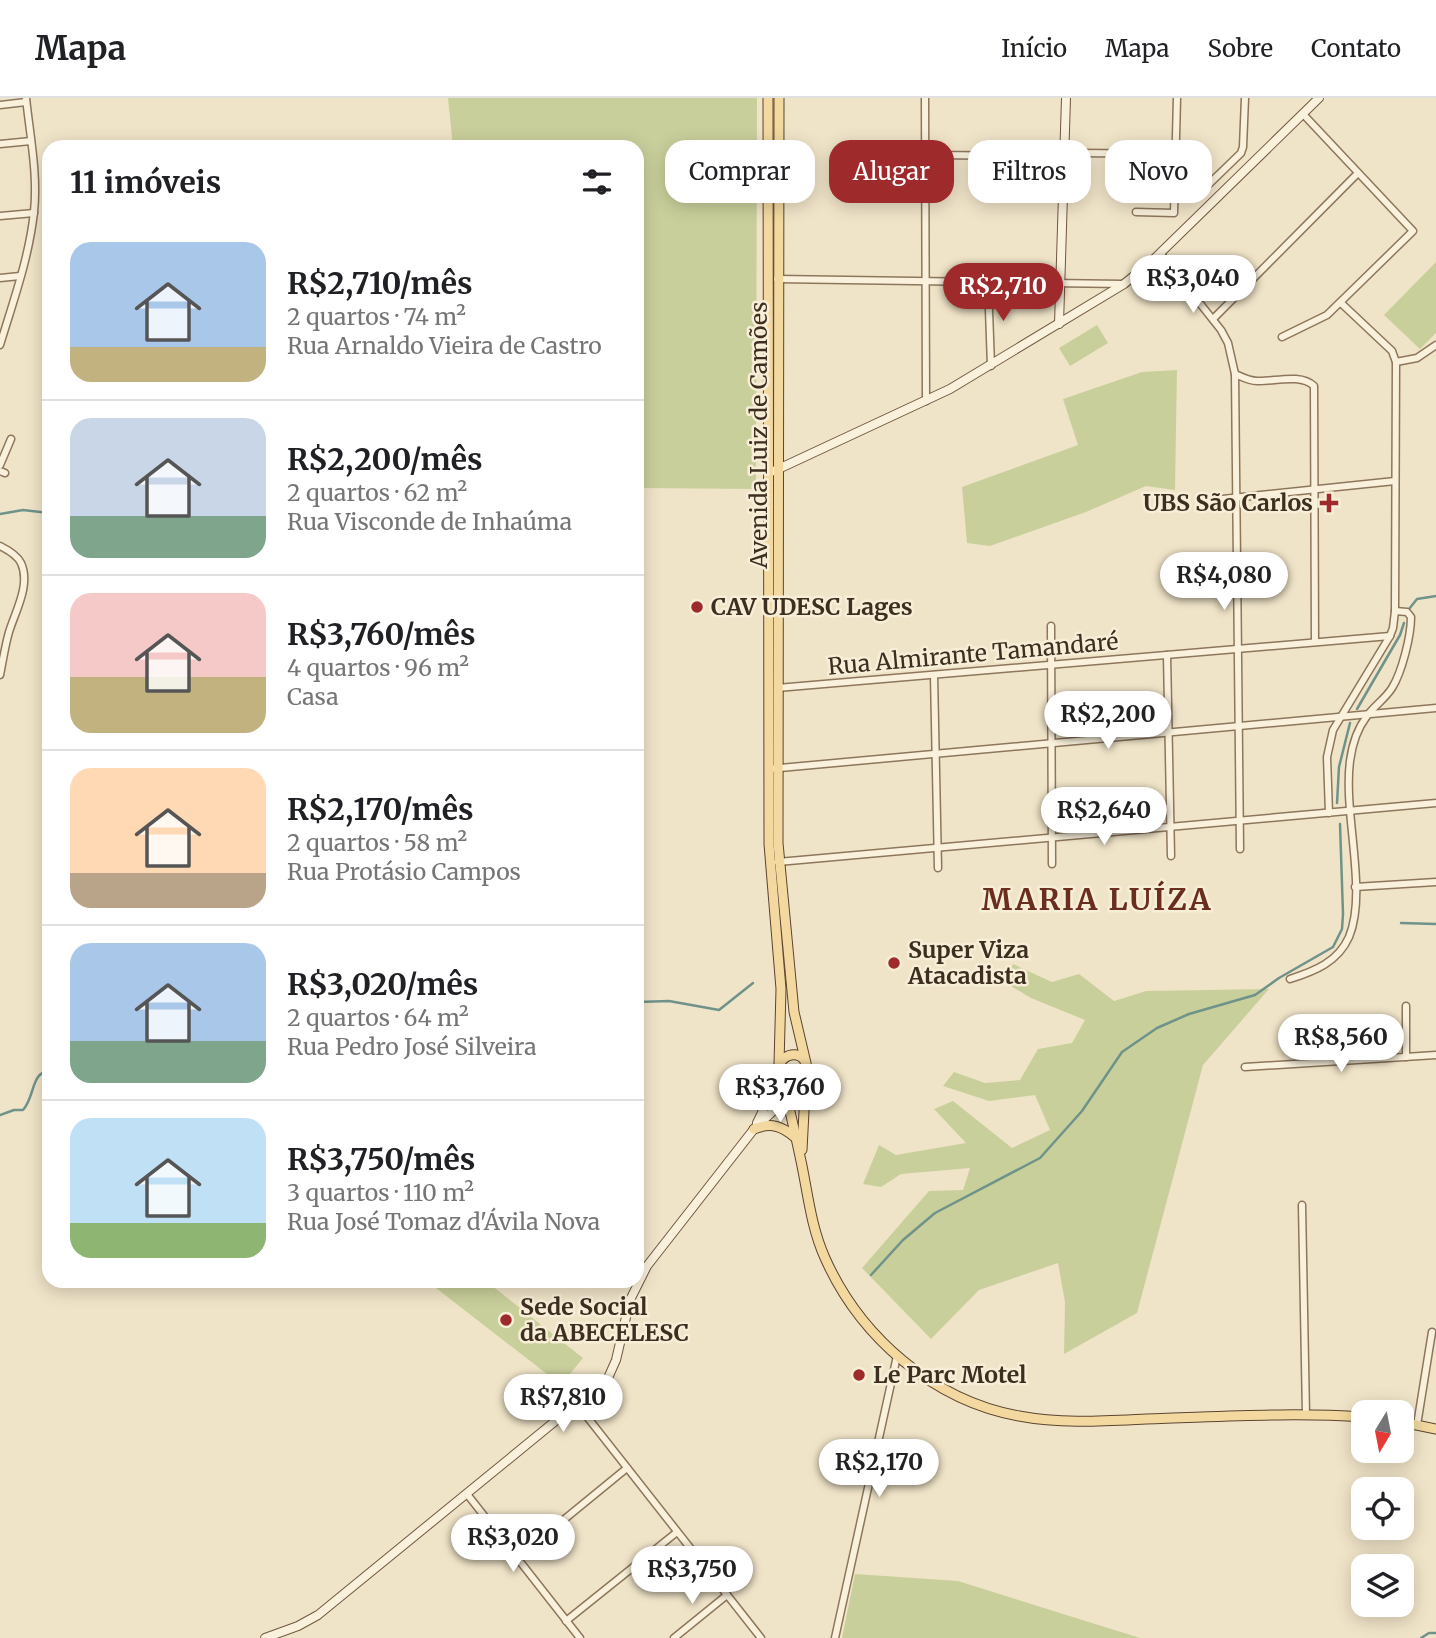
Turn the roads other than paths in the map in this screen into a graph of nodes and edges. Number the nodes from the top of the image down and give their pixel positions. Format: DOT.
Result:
graph roads {
  1 [pos="768,98"];
  2 [pos="779,98"];
  3 [pos="925,98"];
  4 [pos="1066,98"];
  5 [pos="1177,98"];
  6 [pos="1245,98"];
  7 [pos="1319,98"];
  8 [pos="26,100"];
  9 [pos="0,105"];
  10 [pos="1303,114"];
  11 [pos="926,140"];
  12 [pos="1065,140"];
  13 [pos="1176,140"];
  14 [pos="31,141"];
  15 [pos="0,144"];
  16 [pos="1358,173"];
  17 [pos="1212,181"];
  18 [pos="926,203"];
  19 [pos="1064,203"];
  20 [pos="1174,203"];
  21 [pos="1136,212"];
  22 [pos="34,213"];
  23 [pos="0,216"];
  24 [pos="1160,253"];
  25 [pos="20,276"];
  26 [pos="0,278"];
  27 [pos="773,279"];
  28 [pos="926,281"];
  29 [pos="988,282"];
  30 [pos="1062,283"];
  31 [pos="1124,284"];
  32 [pos="1341,303"];
  33 [pos="1213,319"];
  34 [pos="1059,324"];
  35 [pos="1282,337"];
  36 [pos="1,341"];
  37 [pos="1436,345"];
  38 [pos="1395,362"];
  39 [pos="991,366"];
  40 [pos="1235,374"];
  41 [pos="926,401"];
  42 [pos="11,439"];
  43 [pos="0,465"];
  44 [pos="773,471"];
  45 [pos="1395,481"];
  46 [pos="1316,490"];
  47 [pos="1236,498"];
  48 [pos="1204,501"];
  49 [pos="0,546"];
  50 [pos="1395,611"];
  51 [pos="1051,626"];
  52 [pos="1390,636"];
  53 [pos="1315,642"];
  54 [pos="1238,649"];
  55 [pos="1167,655"];
  56 [pos="1051,665"];
  57 [pos="0,675"];
  58 [pos="934,675"];
  59 [pos="773,689"];
  60 [pos="1436,708"];
  61 [pos="1368,715"];
  62 [pos="1339,717"];
  63 [pos="1239,726"];
  64 [pos="1168,732"];
  65 [pos="1052,743"];
  66 [pos="936,753"];
  67 [pos="773,768"];
  68 [pos="1436,803"];
  69 [pos="1348,811"];
  70 [pos="1329,813"];
  71 [pos="1240,821"];
  72 [pos="1170,827"];
  73 [pos="1052,838"];
  74 [pos="937,848"];
  75 [pos="1240,849"];
  76 [pos="1171,856"];
  77 [pos="774,863"];
  78 [pos="1052,864"];
  79 [pos="938,867"];
  80 [pos="1436,882"];
  81 [pos="1355,887"];
  82 [pos="1290,979"];
  83 [pos="1406,1006"];
  84 [pos="1436,1055"];
  85 [pos="1406,1056"];
  86 [pos="1245,1067"];
  87 [pos="780,1071"];
  88 [pos="805,1071"];
  89 [pos="787,1098"];
  90 [pos="754,1129"];
  91 [pos="796,1138"];
  92 [pos="801,1162"];
  93 [pos="1302,1205"];
  94 [pos="644,1272"];
  95 [pos="636,1288"];
  96 [pos="1424,1330"];
  97 [pos="1434,1333"];
  98 [pos="897,1356"];
  99 [pos="576,1404"];
  100 [pos="1306,1415"];
  101 [pos="1351,1417"];
  102 [pos="1414,1424"];
  103 [pos="1417,1425"];
  104 [pos="1436,1429"];
  105 [pos="626,1468"];
  106 [pos="467,1494"];
  107 [pos="677,1532"];
  108 [pos="517,1558"];
  109 [pos="727,1595"];
  110 [pos="566,1621"];
  111 [pos="265,1638"];
  112 [pos="580,1638"];
  113 [pos="674,1638"];
  114 [pos="761,1638"];
  115 [pos="835,1638"];
  1 -- 27 [label="main road, Avenida Luiz de Camões"];
  2 -- 27 [label="main road, Avenida Luiz de Camões"];
  3 -- 11 [label="street"];
  4 -- 12 [label="street"];
  5 -- 13 [label="street"];
  6 -- 17 [label="street"];
  7 -- 10 [label="street"];
  8 -- 9 [label="street"];
  8 -- 14 [label="street"];
  10 -- 16 [label="street"];
  10 -- 24 [label="street"];
  14 -- 15 [label="street"];
  14 -- 22 [label="street"];
  16 -- 32 [label="street"];
  16 -- 33 [label="street"];
  18 -- 28 [label="street"];
  19 -- 30 [label="street"];
  20 -- 21 [label="street"];
  22 -- 23 [label="street"];
  22 -- 25 [label="street"];
  24 -- 31 [label="street"];
  24 -- 33 [label="street"];
  25 -- 26 [label="street"];
  25 -- 36 [label="street"];
  27 -- 28 [label="street"];
  27 -- 44 [label="main road, Avenida Luiz de Camões"];
  28 -- 29 [label="street"];
  28 -- 41 [label="street"];
  29 -- 30 [label="street"];
  29 -- 39 [label="street"];
  30 -- 31 [label="street"];
  30 -- 34 [label="street"];
  31 -- 34 [label="street"];
  32 -- 35 [label="street"];
  32 -- 38 [label="street"];
  33 -- 40 [label="street"];
  34 -- 39 [label="street"];
  37 -- 38 [label="street"];
  38 -- 45 [label="street"];
  39 -- 41 [label="street"];
  40 -- 46 [label="street"];
  40 -- 47 [label="street"];
  41 -- 44 [label="street"];
  42 -- 43 [label="street"];
  44 -- 59 [label="main road, Avenida Luiz de Camões"];
  45 -- 46 [label="street"];
  45 -- 50 [label="street"];
  46 -- 47 [label="street"];
  46 -- 53 [label="street"];
  47 -- 48 [label="street"];
  47 -- 54 [label="street"];
  49 -- 57 [label="street"];
  50 -- 52 [label="street"];
  50 -- 61 [label="street"];
  51 -- 56 [label="street"];
  52 -- 53 [label="street, Rua Almirante Tamandaré"];
  52 -- 62 [label="street"];
  53 -- 54 [label="street, Rua Almirante Tamandaré"];
  54 -- 55 [label="street, Rua Almirante Tamandaré"];
  54 -- 63 [label="street"];
  55 -- 56 [label="street, Rua Almirante Tamandaré"];
  55 -- 64 [label="street"];
  56 -- 58 [label="street, Rua Almirante Tamandaré"];
  56 -- 65 [label="street"];
  58 -- 59 [label="street, Rua Almirante Tamandaré"];
  58 -- 66 [label="street"];
  59 -- 67 [label="main road, Avenida Luiz de Camões"];
  60 -- 61 [label="street"];
  61 -- 62 [label="street"];
  61 -- 69 [label="street"];
  62 -- 63 [label="street"];
  62 -- 70 [label="street"];
  63 -- 64 [label="street"];
  63 -- 71 [label="street"];
  64 -- 65 [label="street"];
  64 -- 72 [label="street"];
  65 -- 66 [label="street"];
  65 -- 73 [label="street"];
  66 -- 67 [label="street"];
  66 -- 74 [label="street"];
  67 -- 77 [label="main road, Avenida Luiz de Camões"];
  68 -- 69 [label="street"];
  69 -- 70 [label="street"];
  69 -- 81 [label="street"];
  70 -- 71 [label="street"];
  71 -- 72 [label="street"];
  71 -- 75 [label="street"];
  72 -- 73 [label="street"];
  72 -- 76 [label="street"];
  73 -- 74 [label="street"];
  73 -- 78 [label="street"];
  74 -- 77 [label="street"];
  74 -- 79 [label="street"];
  77 -- 87 [label="main road, Avenida Luiz de Camões"];
  77 -- 88 [label="main road, Avenida Luiz de Camões"];
  80 -- 81 [label="street"];
  81 -- 82 [label="street"];
  83 -- 85 [label="street"];
  84 -- 85 [label="street"];
  85 -- 86 [label="street"];
  87 -- 88 [label="main road"];
  87 -- 88 [label="main road"];
  87 -- 89 [label="main road, Avenida Luiz de Camões"];
  87 -- 90 [label="street"];
  88 -- 89 [label="main road"];
  88 -- 92 [label="main road, Avenida Luiz de Camões"];
  89 -- 90 [label="street"];
  89 -- 91 [label="main road, Avenida Luiz de Camões"];
  90 -- 91 [label="main road"];
  90 -- 94 [label="street"];
  91 -- 92 [label="main road, Avenida Luiz de Camões"];
  92 -- 98 [label="main road"];
  93 -- 100 [label="street"];
  95 -- 99 [label="street"];
  96 -- 97 [label="street"];
  97 -- 103 [label="street"];
  98 -- 100 [label="main road"];
  98 -- 115 [label="street"];
  99 -- 105 [label="street"];
  99 -- 106 [label="street"];
  100 -- 101 [label="main road"];
  102 -- 103 [label="main road"];
  103 -- 104 [label="main road"];
  105 -- 107 [label="street"];
  105 -- 108 [label="street"];
  106 -- 108 [label="street"];
  106 -- 111 [label="street"];
  107 -- 109 [label="street"];
  107 -- 110 [label="street"];
  108 -- 110 [label="street"];
  109 -- 113 [label="street"];
  109 -- 114 [label="street"];
  110 -- 112 [label="street"];
}
